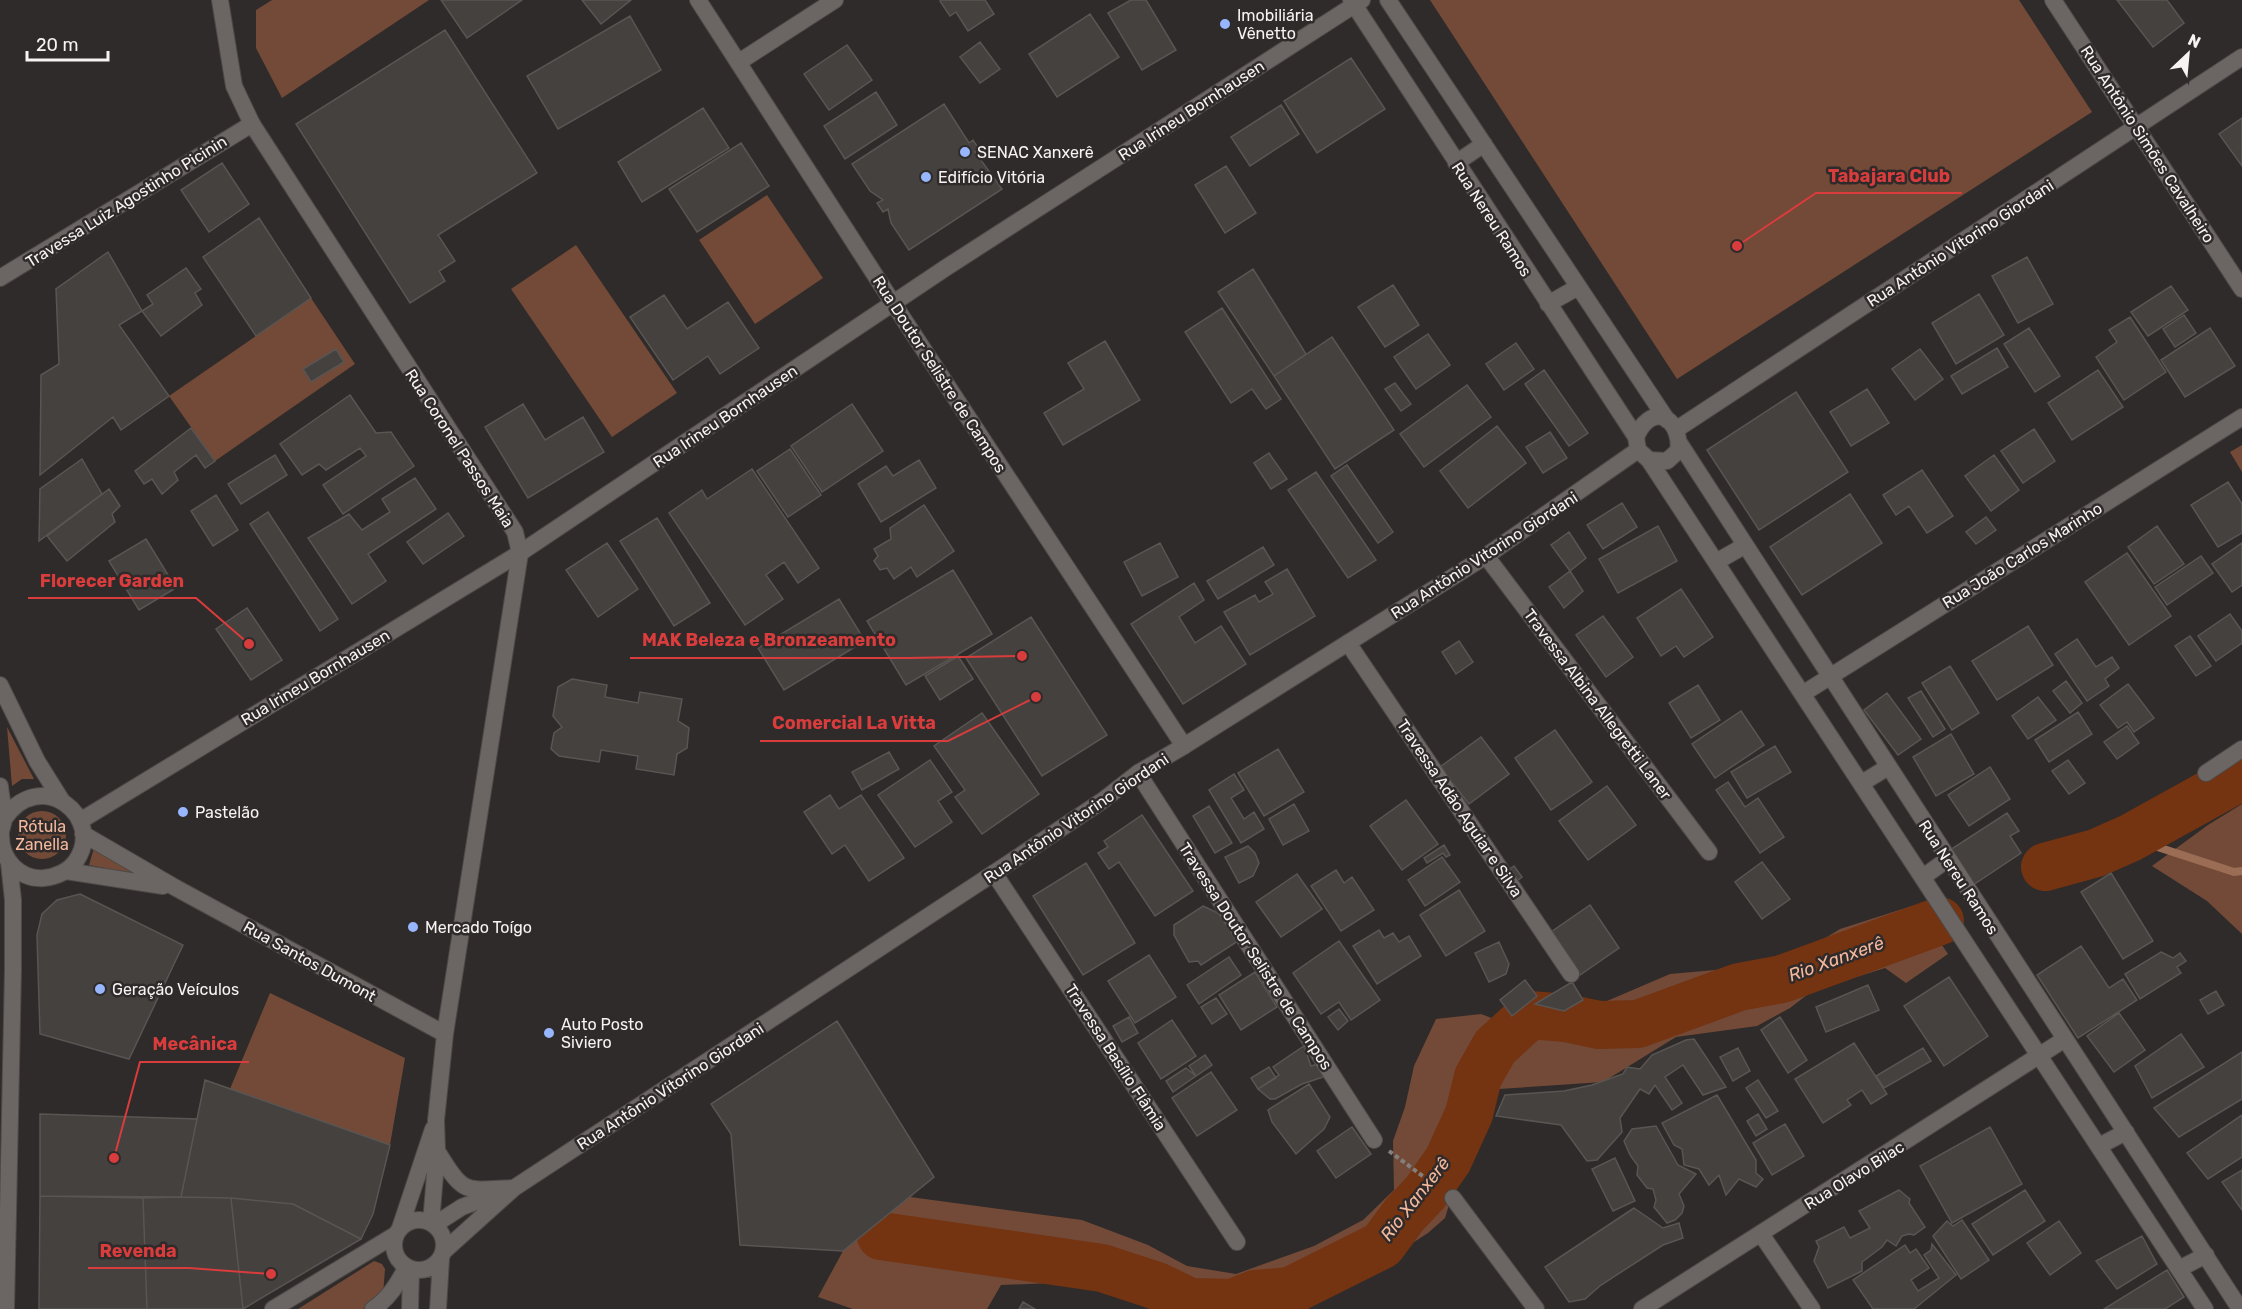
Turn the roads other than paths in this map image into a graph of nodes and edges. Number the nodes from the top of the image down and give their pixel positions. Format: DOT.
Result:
graph roads {
  1 [pos="220,0"];
  2 [pos="698,0"];
  3 [pos="835,0"];
  4 [pos="1388,0"];
  5 [pos="2053,0"];
  6 [pos="1356,2"];
  7 [pos="2242,57"];
  8 [pos="739,62"];
  9 [pos="252,124"];
  10 [pos="2136,126"];
  11 [pos="1484,144"];
  12 [pos="1456,163"];
  13 [pos="0,278"];
  14 [pos="1578,287"];
  15 [pos="2242,289"];
  16 [pos="893,303"];
  17 [pos="1548,304"];
  18 [pos="2242,417"];
  19 [pos="1675,431"];
  20 [pos="1641,449"];
  21 [pos="1744,546"];
  22 [pos="520,553"];
  23 [pos="1486,556"];
  24 [pos="1716,562"];
  25 [pos="1348,643"];
  26 [pos="1829,676"];
  27 [pos="0,685"];
  28 [pos="1804,693"];
  29 [pos="1184,746"];
  30 [pos="2242,749"];
  31 [pos="1888,767"];
  32 [pos="1138,773"];
  33 [pos="2206,773"];
  34 [pos="1862,783"];
  35 [pos="0,786"];
  36 [pos="62,801"];
  37 [pos="4,819"];
  38 [pos="82,827"];
  39 [pos="1709,852"];
  40 [pos="1948,859"];
  41 [pos="5,862"];
  42 [pos="66,871"];
  43 [pos="994,873"];
  44 [pos="1923,877"];
  45 [pos="39,878"];
  46 [pos="176,888"];
  47 [pos="7,905"];
  48 [pos="0,953"];
  49 [pos="13,969"];
  50 [pos="1571,974"];
  51 [pos="445,1035"];
  52 [pos="2065,1039"];
  53 [pos="2040,1056"];
  54 [pos="436,1120"];
  55 [pos="2126,1132"];
  56 [pos="1374,1140"];
  57 [pos="2099,1146"];
  58 [pos="437,1151"];
  59 [pos="514,1188"];
  60 [pos="1453,1198"];
  61 [pos="432,1223"];
  62 [pos="398,1231"];
  63 [pos="1761,1234"];
  64 [pos="1237,1242"];
  65 [pos="442,1255"];
  66 [pos="2206,1255"];
  67 [pos="409,1269"];
  68 [pos="2179,1269"];
  69 [pos="6,1309"];
  70 [pos="273,1309"];
  71 [pos="373,1309"];
  72 [pos="410,1309"];
  73 [pos="438,1309"];
  74 [pos="1536,1309"];
  75 [pos="1642,1309"];
  76 [pos="1812,1309"];
  77 [pos="2205,1309"];
  78 [pos="2240,1309"];
  1 -- 9 [label="street, Rua Coronel Passos Maia"];
  2 -- 8 [label="street, Rua Doutor Selistre de Campos"];
  3 -- 8 [label="street"];
  4 -- 11 [label="street, Rua Nereu Ramos"];
  5 -- 10 [label="street, Rua Antônio Simões Cavalheiro"];
  6 -- 12 [label="street, Rua Nereu Ramos"];
  6 -- 16 [label="street, Rua Irineu Bornhausen"];
  7 -- 10 [label="street, Rua Antônio Vitorino Giordani"];
  8 -- 16 [label="street, Rua Doutor Selistre de Campos"];
  9 -- 13 [label="street, Travessa Luiz Agostinho Picinin"];
  9 -- 22 [label="street, Rua Coronel Passos Maia"];
  10 -- 15 [label="street, Rua Antônio Simões Cavalheiro"];
  10 -- 19 [label="street, Rua Antônio Vitorino Giordani"];
  11 -- 12 [label="street"];
  11 -- 14 [label="street, Rua Nereu Ramos"];
  12 -- 17 [label="street, Rua Nereu Ramos"];
  14 -- 17 [label="street"];
  14 -- 19 [label="street, Rua Nereu Ramos"];
  16 -- 22 [label="street, Rua Irineu Bornhausen"];
  16 -- 29 [label="street, Rua Doutor Selistre de Campos"];
  17 -- 20 [label="street, Rua Nereu Ramos"];
  18 -- 26 [label="street, Rua João Carlos Marinho"];
  19 -- 20 [label="street"];
  19 -- 20 [label="street"];
  19 -- 21 [label="street, Rua Nereu Ramos"];
  20 -- 23 [label="street, Rua Antônio Vitorino Giordani"];
  20 -- 24 [label="street, Rua Nereu Ramos"];
  21 -- 24 [label="street"];
  21 -- 26 [label="street, Rua Nereu Ramos"];
  22 -- 38 [label="street, Rua Irineu Bornhausen"];
  22 -- 51 [label="street, Rua Coronel Passos Maia"];
  23 -- 25 [label="street, Rua Antônio Vitorino Giordani"];
  23 -- 39 [label="street, Travessa Albina Allegretti Laner"];
  24 -- 28 [label="street, Rua Nereu Ramos"];
  25 -- 29 [label="street, Rua Antônio Vitorino Giordani"];
  25 -- 50 [label="street, Travessa Adão Aguiar e Silva"];
  26 -- 28 [label="street, Rua João Carlos Marinho"];
  26 -- 31 [label="street, Rua Nereu Ramos"];
  27 -- 36 [label="street"];
  28 -- 34 [label="street, Rua Nereu Ramos"];
  29 -- 32 [label="street, Rua Antônio Vitorino Giordani"];
  30 -- 33 [label="street"];
  31 -- 34 [label="street"];
  31 -- 40 [label="street, Rua Nereu Ramos"];
  32 -- 43 [label="street, Rua Antônio Vitorino Giordani"];
  32 -- 56 [label="street, Travessa Doutor Selistre de Campos"];
  34 -- 44 [label="street, Rua Nereu Ramos"];
  35 -- 37 [label="street"];
  36 -- 37 [label="street"];
  36 -- 38 [label="street"];
  37 -- 41 [label="street"];
  38 -- 42 [label="street"];
  38 -- 46 [label="street, Rua Santos Dumont"];
  40 -- 44 [label="street"];
  40 -- 52 [label="street, Rua Nereu Ramos"];
  41 -- 45 [label="street"];
  41 -- 47 [label="street"];
  42 -- 45 [label="street"];
  42 -- 46 [label="street"];
  43 -- 59 [label="street, Rua Antônio Vitorino Giordani"];
  43 -- 64 [label="street, Travessa Basílio Flâmia"];
  44 -- 53 [label="street, Rua Nereu Ramos"];
  45 -- 47 [label="street"];
  46 -- 51 [label="street, Rua Santos Dumont"];
  47 -- 49 [label="street"];
  48 -- 49 [label="street"];
  49 -- 69 [label="street"];
  51 -- 54 [label="street, Rua Coronel Passos Maia"];
  52 -- 53 [label="street, Rua Olavo Bilac"];
  52 -- 55 [label="street, Rua Nereu Ramos"];
  53 -- 57 [label="street, Rua Nereu Ramos"];
  53 -- 63 [label="street, Rua Olavo Bilac"];
  54 -- 58 [label="street, Rua Coronel Passos Maia"];
  54 -- 62 [label="street, Rua Coronel Passos Maia"];
  55 -- 57 [label="street"];
  55 -- 66 [label="street, Rua Nereu Ramos"];
  57 -- 68 [label="street, Rua Nereu Ramos"];
  58 -- 59 [label="street"];
  58 -- 61 [label="street, Rua Coronel Passos Maia"];
  59 -- 61 [label="street, Rua Antônio Vitorino Giordani"];
  59 -- 65 [label="street, Rua Antônio Vitorino Giordani"];
  60 -- 74 [label="street"];
  61 -- 62 [label="street"];
  61 -- 65 [label="street"];
  62 -- 67 [label="street"];
  62 -- 70 [label="street"];
  63 -- 75 [label="street, Rua Olavo Bilac"];
  63 -- 76 [label="street"];
  65 -- 67 [label="street"];
  65 -- 73 [label="street"];
  66 -- 68 [label="street"];
  66 -- 78 [label="street, Rua Nereu Ramos"];
  67 -- 71 [label="street"];
  67 -- 72 [label="street"];
  68 -- 77 [label="street, Rua Nereu Ramos"];
}
